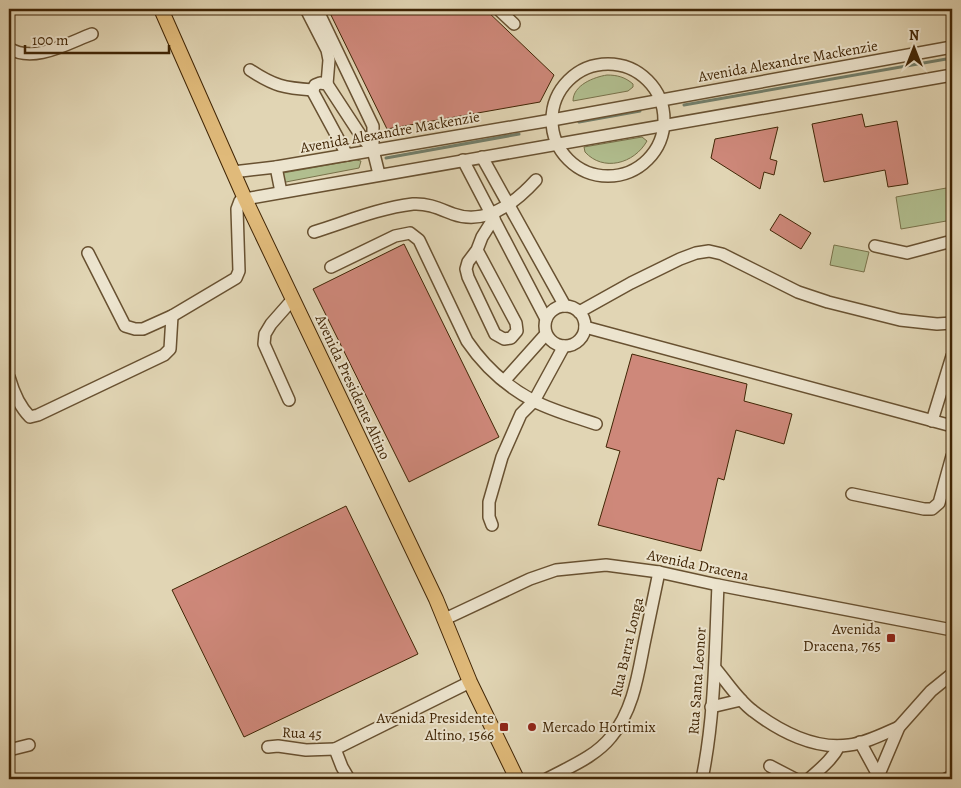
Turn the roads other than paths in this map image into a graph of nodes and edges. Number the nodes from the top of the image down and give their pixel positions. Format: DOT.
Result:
graph roads {
  1 [pos="160,9"];
  2 [pos="306,9"];
  3 [pos="318,9"];
  4 [pos="498,9"];
  5 [pos="514,24"];
  6 [pos="92,34"];
  7 [pos="952,47"];
  8 [pos="9,48"];
  9 [pos="250,70"];
  10 [pos="952,75"];
  11 [pos="327,84"];
  12 [pos="312,90"];
  13 [pos="660,99"];
  14 [pos="552,120"];
  15 [pos="663,125"];
  16 [pos="557,144"];
  17 [pos="374,150"];
  18 [pos="347,155"];
  19 [pos="482,157"];
  20 [pos="464,160"];
  21 [pos="276,167"];
  22 [pos="233,172"];
  23 [pos="379,174"];
  24 [pos="536,180"];
  25 [pos="282,192"];
  26 [pos="245,199"];
  27 [pos="509,205"];
  28 [pos="493,216"];
  29 [pos="314,232"];
  30 [pos="952,241"];
  31 [pos="875,246"];
  32 [pos="477,250"];
  33 [pos="88,253"];
  34 [pos="331,267"];
  35 [pos="293,299"];
  36 [pos="565,306"];
  37 [pos="579,312"];
  38 [pos="172,316"];
  39 [pos="546,318"];
  40 [pos="952,323"];
  41 [pos="585,327"];
  42 [pos="546,334"];
  43 [pos="564,346"];
  44 [pos="952,356"];
  45 [pos="9,377"];
  46 [pos="504,382"];
  47 [pos="289,400"];
  48 [pos="534,401"];
  49 [pos="932,421"];
  50 [pos="596,424"];
  51 [pos="952,426"];
  52 [pos="952,456"];
  53 [pos="852,494"];
  54 [pos="492,525"];
  55 [pos="659,572"];
  56 [pos="718,585"];
  57 [pos="445,619"];
  58 [pos="952,630"];
  59 [pos="714,668"];
  60 [pos="952,674"];
  61 [pos="470,682"];
  62 [pos="741,700"];
  63 [pos="711,707"];
  64 [pos="899,727"];
  65 [pos="860,742"];
  66 [pos="29,745"];
  67 [pos="839,746"];
  68 [pos="268,747"];
  69 [pos="335,749"];
  70 [pos="9,750"];
  71 [pos="770,766"];
  72 [pos="952,776"];
  73 [pos="878,777"];
  74 [pos="349,779"];
  75 [pos="517,779"];
  76 [pos="547,779"];
  77 [pos="702,779"];
  78 [pos="794,779"];
  79 [pos="809,779"];
  80 [pos="946,779"];
  1 -- 22 [label="main road, Avenida Presidente Altino"];
  2 -- 11 [label="street"];
  3 -- 17 [label="street"];
  4 -- 5 [label="street"];
  6 -- 8 [label="street"];
  7 -- 13 [label="street, Avenida Alexandre Mackenzie"];
  9 -- 12 [label="street"];
  10 -- 15 [label="street"];
  11 -- 12 [label="street"];
  11 -- 17 [label="street"];
  12 -- 18 [label="street"];
  13 -- 14 [label="street, Avenida Alexandre Mackenzie"];
  13 -- 14 [label="street"];
  13 -- 15 [label="street"];
  14 -- 16 [label="street"];
  14 -- 17 [label="street, Avenida Alexandre Mackenzie"];
  15 -- 16 [label="street"];
  15 -- 16 [label="street"];
  16 -- 19 [label="street"];
  17 -- 18 [label="street, Avenida Alexandre Mackenzie"];
  17 -- 23 [label="street"];
  18 -- 21 [label="street, Avenida Alexandre Mackenzie"];
  19 -- 20 [label="street"];
  19 -- 27 [label="street"];
  20 -- 23 [label="street"];
  20 -- 28 [label="street"];
  21 -- 22 [label="street, Avenida Alexandre Mackenzie"];
  21 -- 25 [label="street"];
  22 -- 26 [label="main road, Avenida Presidente Altino"];
  23 -- 25 [label="street"];
  24 -- 27 [label="street"];
  25 -- 26 [label="street"];
  26 -- 35 [label="main road, Avenida Presidente Altino"];
  26 -- 38 [label="street"];
  27 -- 28 [label="street"];
  27 -- 36 [label="street"];
  28 -- 29 [label="street"];
  28 -- 32 [label="street"];
  28 -- 39 [label="street"];
  30 -- 31 [label="street"];
  32 -- 32 [label="street"];
  33 -- 38 [label="street"];
  34 -- 46 [label="street"];
  35 -- 47 [label="street"];
  35 -- 57 [label="main road, Avenida Presidente Altino"];
  36 -- 37 [label="street"];
  36 -- 39 [label="street"];
  37 -- 40 [label="street"];
  37 -- 41 [label="street"];
  38 -- 45 [label="street"];
  39 -- 42 [label="street"];
  41 -- 43 [label="street"];
  41 -- 49 [label="street"];
  42 -- 43 [label="street"];
  42 -- 46 [label="street"];
  43 -- 48 [label="street"];
  44 -- 49 [label="street"];
  46 -- 48 [label="street"];
  48 -- 50 [label="street"];
  48 -- 54 [label="street"];
  49 -- 51 [label="street"];
  52 -- 53 [label="street"];
  55 -- 56 [label="street, Avenida Dracena"];
  55 -- 57 [label="street, Avenida Dracena"];
  55 -- 76 [label="street, Rua Barra Longa"];
  56 -- 58 [label="street, Avenida Dracena"];
  56 -- 59 [label="street, Rua Santa Leonor"];
  57 -- 61 [label="main road, Avenida Presidente Altino"];
  59 -- 62 [label="street"];
  59 -- 63 [label="street, Rua Santa Leonor"];
  60 -- 64 [label="street"];
  61 -- 69 [label="street"];
  61 -- 75 [label="main road, Avenida Presidente Altino"];
  62 -- 63 [label="street"];
  62 -- 67 [label="street"];
  63 -- 77 [label="street, Rua Santa Leonor"];
  64 -- 65 [label="street"];
  64 -- 73 [label="street"];
  65 -- 67 [label="street"];
  65 -- 73 [label="street"];
  66 -- 70 [label="street"];
  67 -- 79 [label="street"];
  68 -- 69 [label="street, Rua 45"];
  69 -- 74 [label="street"];
  71 -- 78 [label="street"];
  72 -- 80 [label="street"];
}
